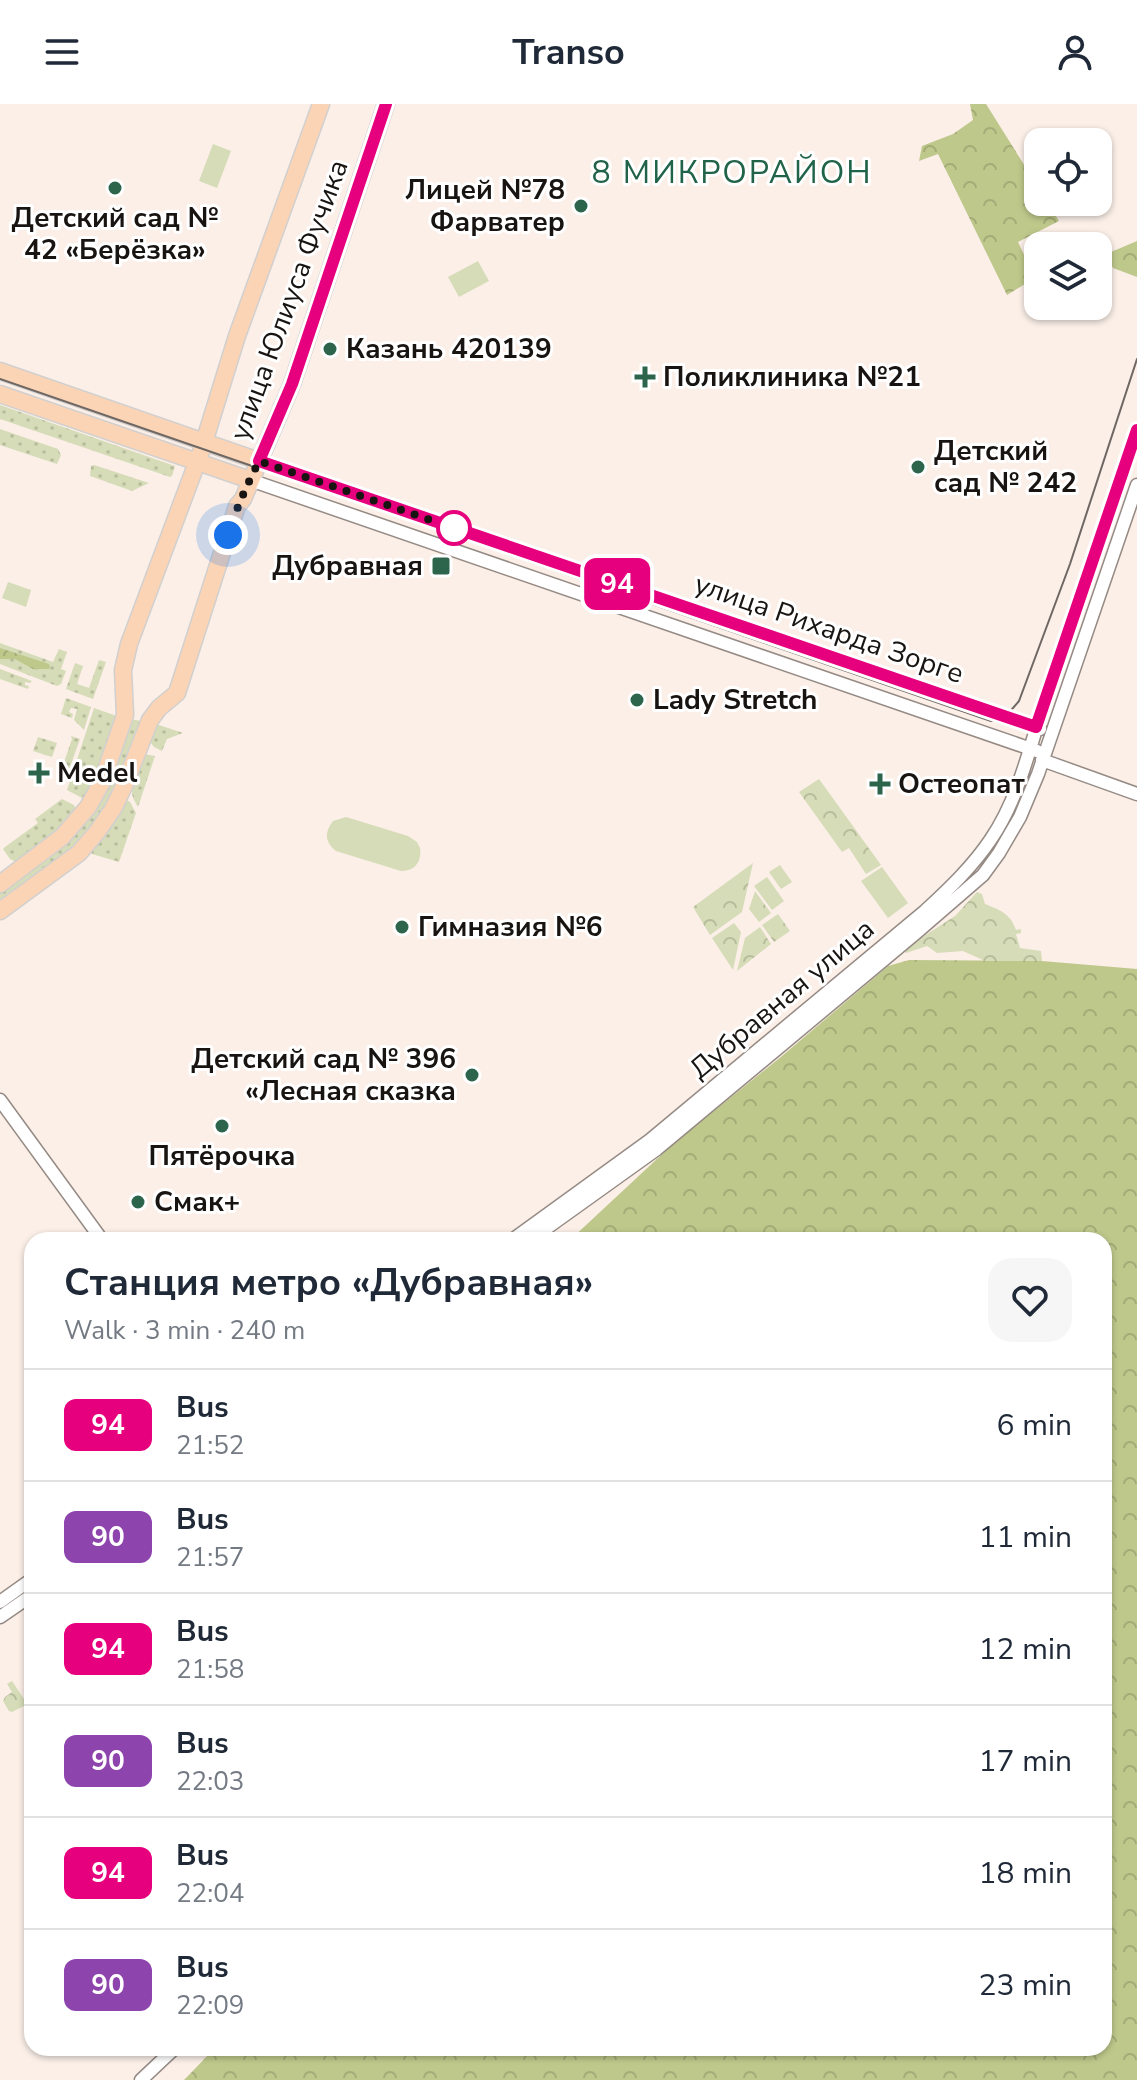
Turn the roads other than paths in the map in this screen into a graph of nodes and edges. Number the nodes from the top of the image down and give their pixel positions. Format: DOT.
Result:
graph roads {
  1 [pos="321,104"];
  2 [pos="386,104"];
  3 [pos="0,371"];
  4 [pos="0,394"];
  5 [pos="1137,429"];
  6 [pos="205,442"];
  7 [pos="259,461"];
  8 [pos="197,463"];
  9 [pos="250,480"];
  10 [pos="1137,485"];
  11 [pos="1036,727"];
  12 [pos="1051,733"];
  13 [pos="1030,749"];
  14 [pos="1043,757"];
  15 [pos="1137,794"];
  16 [pos="0,884"];
  17 [pos="0,911"];
  18 [pos="0,1100"];
  19 [pos="96,1232"];
  20 [pos="523,1232"];
  21 [pos="541,1232"];
  22 [pos="24,1585"];
  23 [pos="24,1600"];
  24 [pos="0,1602"];
  25 [pos="0,1617"];
  26 [pos="166,2056"];
  27 [pos="141,2080"];
  1 -- 6 [label="main road, улица Юлиуса Фучика"];
  2 -- 7 [label="main road, улица Юлиуса Фучика"];
  3 -- 6 [label="main road, улица Рихарда Зорге"];
  4 -- 8 [label="main road, улица Рихарда Зорге"];
  5 -- 11 [label="street, Дубравная улица"];
  6 -- 7 [label="main road, улица Рихарда Зорге"];
  6 -- 8 [label="main road, улица Юлиуса Фучика"];
  7 -- 9 [label="main road, улица Юлиуса Фучика"];
  7 -- 11 [label="street, улица Рихарда Зорге"];
  8 -- 9 [label="main road, улица Рихарда Зорге"];
  8 -- 16 [label="main road, улица Юлиуса Фучика"];
  9 -- 13 [label="street, улица Рихарда Зорге"];
  9 -- 17 [label="main road, улица Юлиуса Фучика"];
  10 -- 12 [label="street, Дубравная улица"];
  11 -- 12 [label="street, улица Рихарда Зорге"];
  11 -- 13 [label="street, Дубравная улица"];
  12 -- 14 [label="street, Дубравная улица"];
  13 -- 14 [label="street, улица Рихарда Зорге"];
  13 -- 20 [label="street, Дубравная улица"];
  14 -- 15 [label="street, улица Рихарда Зорге"];
  14 -- 21 [label="street, Дубравная улица"];
  18 -- 19 [label="street"];
  22 -- 24 [label="street"];
  23 -- 25 [label="street"];
  26 -- 27 [label="street"];
}
